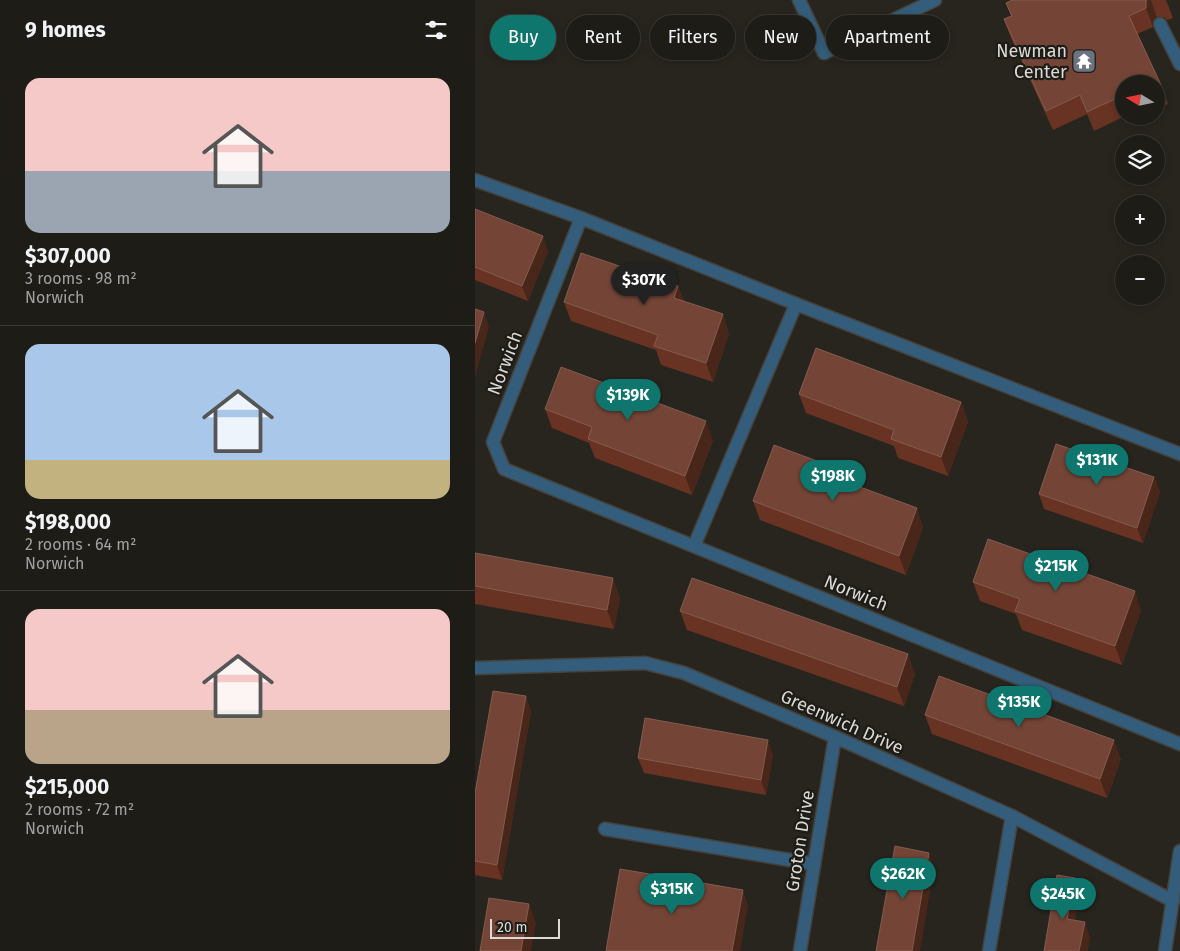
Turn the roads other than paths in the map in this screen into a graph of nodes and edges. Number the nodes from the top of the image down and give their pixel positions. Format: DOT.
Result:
graph roads {
  1 [pos="799,0"];
  2 [pos="935,0"];
  3 [pos="1160,24"];
  4 [pos="1180,64"];
  5 [pos="475,180"];
  6 [pos="581,218"];
  7 [pos="797,304"];
  8 [pos="1180,454"];
  9 [pos="694,546"];
  10 [pos="475,668"];
  11 [pos="835,737"];
  12 [pos="1180,744"];
  13 [pos="1012,816"];
  14 [pos="605,829"];
  15 [pos="1180,851"];
  16 [pos="814,864"];
  17 [pos="1173,901"];
  18 [pos="800,951"];
  19 [pos="989,951"];
  20 [pos="1165,951"];
  1 -- 2 [label="street"];
  3 -- 4 [label="street"];
  5 -- 6 [label="street"];
  6 -- 7 [label="street"];
  6 -- 9 [label="street, Norwich"];
  7 -- 8 [label="street"];
  7 -- 9 [label="street"];
  9 -- 12 [label="street, Norwich"];
  10 -- 11 [label="street, Greenwich Drive"];
  11 -- 13 [label="street, Greenwich Drive"];
  11 -- 16 [label="street, Groton Drive"];
  13 -- 17 [label="street, Greenwich Drive"];
  13 -- 19 [label="street"];
  14 -- 16 [label="street"];
  15 -- 17 [label="street"];
  16 -- 18 [label="street, Groton Drive"];
  17 -- 20 [label="street"];
}
